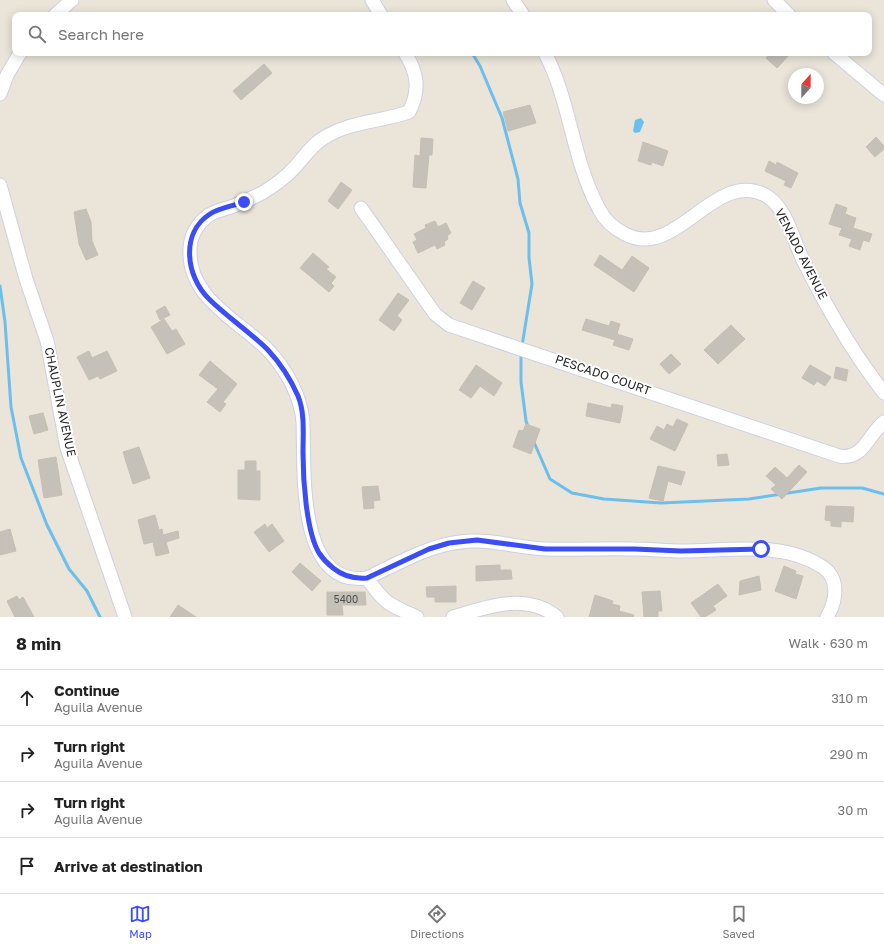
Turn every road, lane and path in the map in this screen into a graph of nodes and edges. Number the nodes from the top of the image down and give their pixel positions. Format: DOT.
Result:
graph roads {
  1 [pos="72,0"];
  2 [pos="372,0"];
  3 [pos="513,0"];
  4 [pos="774,0"];
  5 [pos="58,12"];
  6 [pos="379,12"];
  7 [pos="521,12"];
  8 [pos="786,12"];
  9 [pos="18,56"];
  10 [pos="406,56"];
  11 [pos="546,56"];
  12 [pos="838,56"];
  13 [pos="0,94"];
  14 [pos="884,95"];
  15 [pos="0,185"];
  16 [pos="361,208"];
  17 [pos="884,393"];
  18 [pos="884,422"];
  19 [pos="367,578"];
  20 [pos="125,617"];
  21 [pos="417,617"];
  22 [pos="453,617"];
  23 [pos="557,617"];
  24 [pos="827,617"];
  1 -- 5 [label="street"];
  2 -- 6 [label="street"];
  3 -- 7 [label="street"];
  4 -- 8 [label="street"];
  9 -- 13 [label="street"];
  10 -- 19 [label="street"];
  11 -- 17 [label="street, VENADO AVENUE"];
  12 -- 14 [label="street"];
  15 -- 20 [label="street, CHAUPLIN AVENUE"];
  16 -- 18 [label="street, PESCADO COURT"];
  19 -- 21 [label="street"];
  19 -- 24 [label="street"];
  22 -- 23 [label="street"];
}
